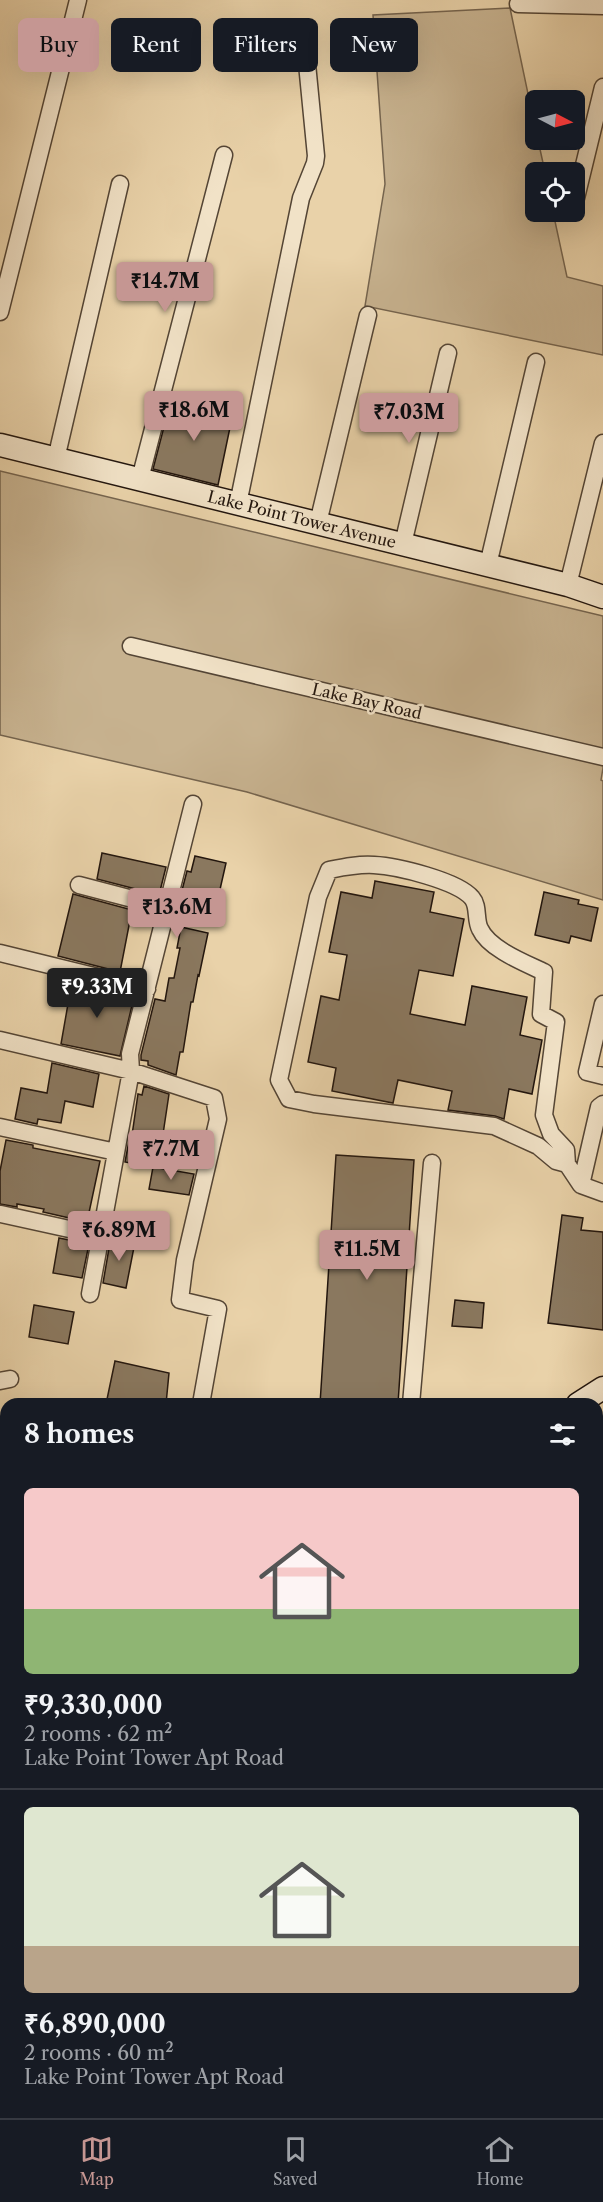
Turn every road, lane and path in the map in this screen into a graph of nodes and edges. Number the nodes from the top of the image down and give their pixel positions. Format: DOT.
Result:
graph roads {
  1 [pos="78,0"];
  2 [pos="518,4"];
  3 [pos="603,6"];
  4 [pos="307,72"];
  5 [pos="603,87"];
  6 [pos="224,155"];
  7 [pos="585,162"];
  8 [pos="120,184"];
  9 [pos="0,312"];
  10 [pos="368,315"];
  11 [pos="448,353"];
  12 [pos="536,362"];
  13 [pos="603,443"];
  14 [pos="0,445"];
  15 [pos="56,459"];
  16 [pos="140,479"];
  17 [pos="238,504"];
  18 [pos="318,523"];
  19 [pos="403,544"];
  20 [pos="488,565"];
  21 [pos="568,585"];
  22 [pos="603,597"];
  23 [pos="131,646"];
  24 [pos="603,757"];
  25 [pos="193,804"];
  26 [pos="78,885"];
  27 [pos="167,908"];
  28 [pos="0,953"];
  29 [pos="147,989"];
  30 [pos="603,1004"];
  31 [pos="0,1040"];
  32 [pos="131,1071"];
  33 [pos="603,1076"];
  34 [pos="603,1104"];
  35 [pos="0,1127"];
  36 [pos="544,1140"];
  37 [pos="117,1152"];
  38 [pos="432,1163"];
  39 [pos="581,1185"];
  40 [pos="603,1193"];
  41 [pos="1,1214"];
  42 [pos="101,1236"];
  43 [pos="90,1294"];
  44 [pos="603,1388"];
  45 [pos="202,1398"];
  46 [pos="412,1398"];
  47 [pos="587,1398"];
  1 -- 9 [label="street"];
  2 -- 3 [label="street"];
  4 -- 17 [label="street"];
  5 -- 7 [label="street"];
  6 -- 16 [label="street"];
  8 -- 15 [label="street"];
  10 -- 18 [label="street"];
  11 -- 19 [label="street"];
  12 -- 20 [label="street"];
  13 -- 21 [label="street"];
  14 -- 15 [label="street, Lake Point Tower Avenue"];
  15 -- 16 [label="street, Lake Point Tower Avenue"];
  16 -- 17 [label="street, Lake Point Tower Avenue"];
  17 -- 18 [label="street, Lake Point Tower Avenue"];
  18 -- 19 [label="street, Lake Point Tower Avenue"];
  19 -- 20 [label="street, Lake Point Tower Avenue"];
  20 -- 21 [label="street, Lake Point Tower Avenue"];
  21 -- 22 [label="street, Lake Point Tower Avenue"];
  23 -- 24 [label="street, Lake Bay Road"];
  25 -- 27 [label="street"];
  26 -- 27 [label="street"];
  27 -- 29 [label="street"];
  28 -- 29 [label="street"];
  29 -- 32 [label="street"];
  30 -- 33 [label="street"];
  31 -- 32 [label="street"];
  32 -- 37 [label="street"];
  32 -- 45 [label="street"];
  34 -- 39 [label="street"];
  35 -- 37 [label="street"];
  36 -- 36 [label="street"];
  36 -- 39 [label="street"];
  37 -- 42 [label="street"];
  38 -- 46 [label="street"];
  39 -- 40 [label="street"];
  41 -- 42 [label="street"];
  42 -- 43 [label="street"];
  44 -- 47 [label="street"];
}
